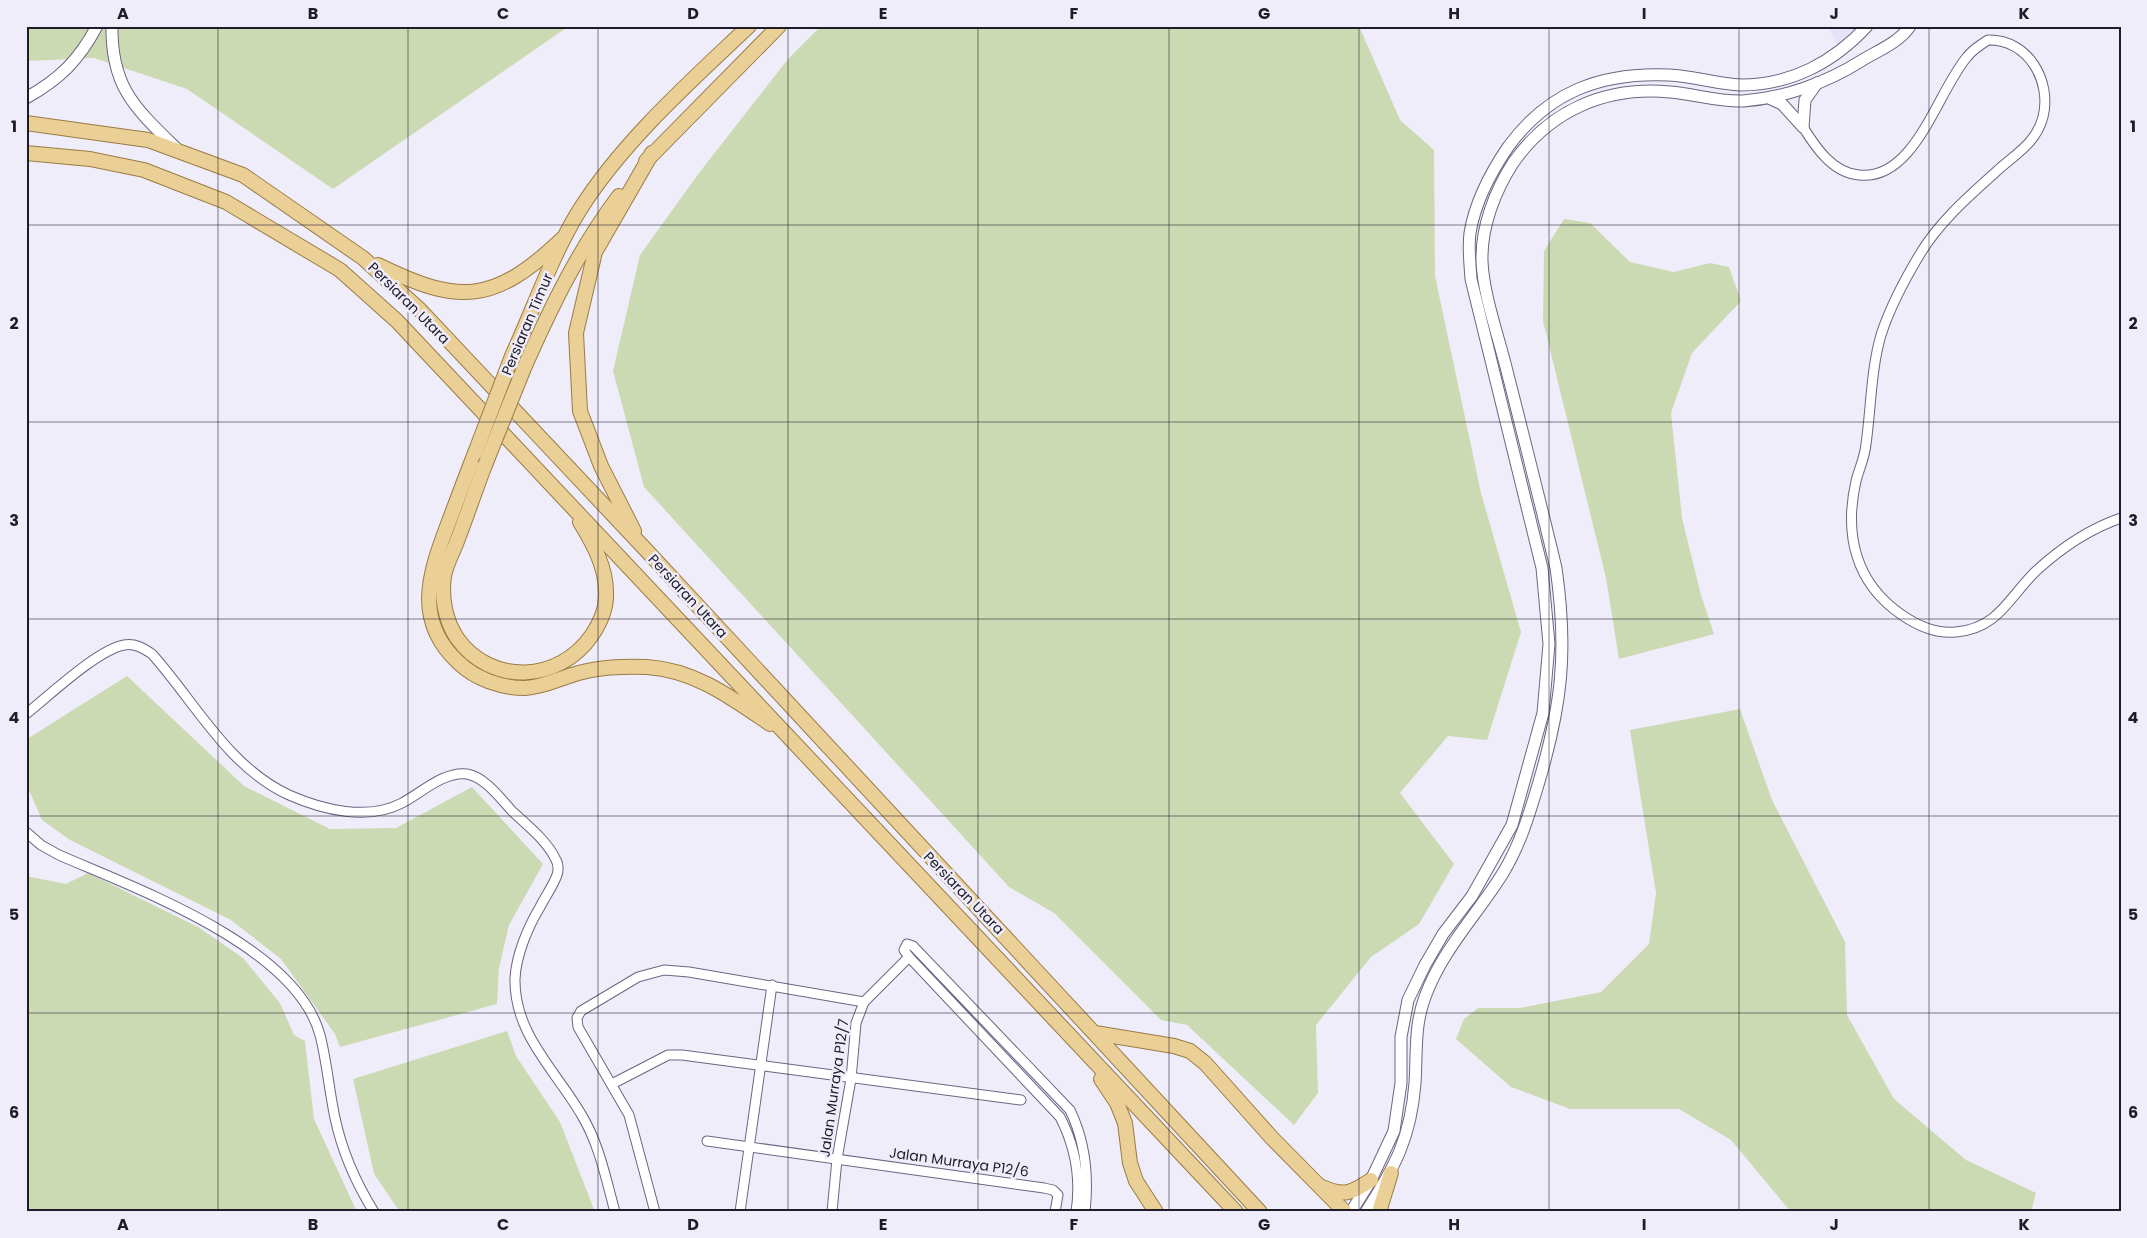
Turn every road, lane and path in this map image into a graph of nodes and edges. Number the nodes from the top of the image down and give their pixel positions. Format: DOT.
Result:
graph roads {
  1 [pos="98,26"];
  2 [pos="112,26"];
  3 [pos="749,26"];
  4 [pos="779,26"];
  5 [pos="1868,26"];
  6 [pos="1910,26"];
  7 [pos="1818,82"];
  8 [pos="26,98"];
  9 [pos="1769,98"];
  10 [pos="26,123"];
  11 [pos="1803,127"];
  12 [pos="177,149"];
  13 [pos="26,153"];
  14 [pos="652,153"];
  15 [pos="566,236"];
  16 [pos="364,258"];
  17 [pos="566,499"];
  18 [pos="2121,518"];
  19 [pos="647,551"];
  20 [pos="26,714"];
  21 [pos="793,739"];
  22 [pos="26,832"];
  23 [pos="909,957"];
  24 [pos="772,985"];
  25 [pos="864,1002"];
  26 [pos="1095,1034"];
  27 [pos="1085,1052"];
  28 [pos="761,1065"];
  29 [pos="851,1079"];
  30 [pos="612,1084"];
  31 [pos="1020,1100"];
  32 [pos="707,1141"];
  33 [pos="748,1146"];
  34 [pos="837,1159"];
  35 [pos="1391,1173"];
  36 [pos="1371,1180"];
  37 [pos="1317,1185"];
  38 [pos="374,1212"];
  39 [pos="615,1212"];
  40 [pos="655,1212"];
  41 [pos="740,1212"];
  42 [pos="832,1212"];
  43 [pos="1055,1212"];
  44 [pos="1076,1212"];
  45 [pos="1085,1212"];
  46 [pos="1156,1212"];
  47 [pos="1236,1212"];
  48 [pos="1260,1212"];
  49 [pos="1345,1212"];
  50 [pos="1351,1212"];
  51 [pos="1366,1212"];
  52 [pos="1379,1212"];
  1 -- 8 [label="street"];
  2 -- 12 [label="street"];
  3 -- 15 [label="main road, Persiaran Timur"];
  4 -- 14 [label="main road, Persiaran Timur"];
  5 -- 36 [label="street"];
  6 -- 7 [label="street"];
  7 -- 9 [label="street"];
  7 -- 11 [label="street"];
  9 -- 11 [label="street"];
  9 -- 35 [label="street"];
  10 -- 12 [label="main road, Persiaran Utara"];
  11 -- 18 [label="street"];
  12 -- 16 [label="main road, Persiaran Utara"];
  13 -- 17 [label="main road, Persiaran Utara"];
  14 -- 17 [label="main road, Persiaran Timur, bridge"];
  14 -- 19 [label="main road"];
  15 -- 16 [label="main road"];
  15 -- 21 [label="main road, Persiaran Timur, bridge"];
  16 -- 19 [label="main road, Persiaran Utara"];
  17 -- 21 [label="main road, Persiaran Utara"];
  19 -- 26 [label="main road, Persiaran Utara"];
  20 -- 39 [label="street"];
  21 -- 27 [label="main road, Persiaran Utara"];
  22 -- 38 [label="street"];
  23 -- 25 [label="street, Jalan Murraya P12/7"];
  23 -- 44 [label="street"];
  23 -- 45 [label="street, Jalan Murraya P12/7"];
  24 -- 25 [label="street"];
  24 -- 28 [label="street"];
  24 -- 30 [label="street"];
  25 -- 29 [label="street, Jalan Murraya P12/7"];
  26 -- 37 [label="main road"];
  26 -- 48 [label="main road, Persiaran Utara"];
  27 -- 46 [label="main road"];
  27 -- 47 [label="main road, Persiaran Utara"];
  28 -- 29 [label="street"];
  28 -- 30 [label="street"];
  28 -- 33 [label="street"];
  29 -- 31 [label="street"];
  29 -- 34 [label="street, Jalan Murraya P12/7"];
  30 -- 40 [label="street"];
  32 -- 33 [label="street, Jalan Murraya P12/6"];
  33 -- 34 [label="street, Jalan Murraya P12/6"];
  33 -- 41 [label="street"];
  34 -- 42 [label="street, Jalan Murraya P12/7"];
  34 -- 43 [label="street, Jalan Murraya P12/6"];
  35 -- 51 [label="street"];
  35 -- 52 [label="main road"];
  36 -- 37 [label="main road"];
  36 -- 50 [label="street"];
  37 -- 49 [label="main road"];
}
